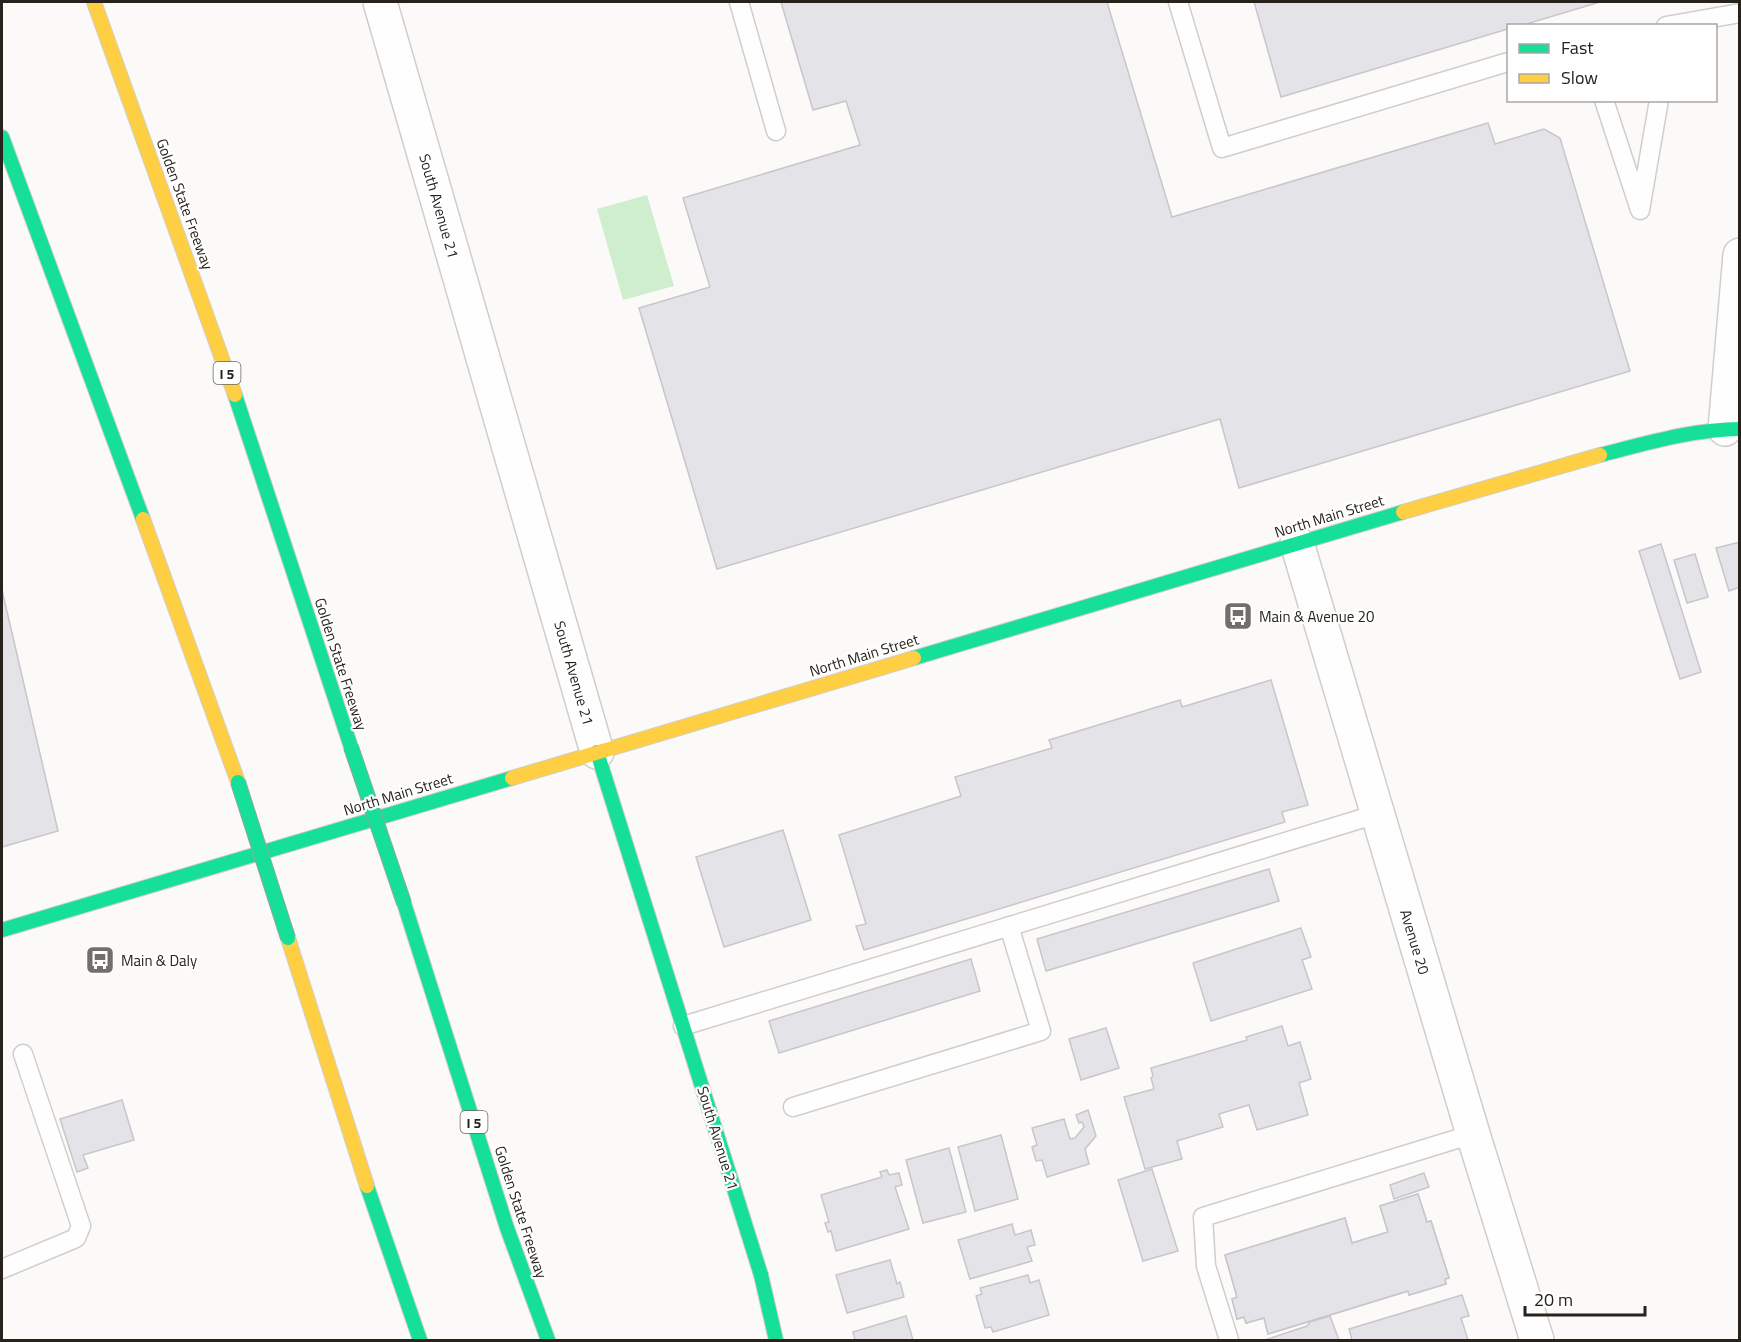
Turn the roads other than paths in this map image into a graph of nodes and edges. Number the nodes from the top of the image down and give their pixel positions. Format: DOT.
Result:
graph roads {
  1 [pos="94,2"];
  2 [pos="380,2"];
  3 [pos="739,2"];
  4 [pos="1178,2"];
  5 [pos="1740,13"];
  6 [pos="1685,24"];
  7 [pos="1507,63"];
  8 [pos="1605,102"];
  9 [pos="1659,102"];
  10 [pos="776,131"];
  11 [pos="2,137"];
  12 [pos="1740,255"];
  13 [pos="1732,429"];
  14 [pos="1297,543"];
  15 [pos="597,753"];
  16 [pos="1377,814"];
  17 [pos="1009,926"];
  18 [pos="2,930"];
  19 [pos="683,1026"];
  20 [pos="23,1054"];
  21 [pos="793,1107"];
  22 [pos="1473,1134"];
  23 [pos="375,1213"];
  24 [pos="2,1269"];
  25 [pos="760,1275"];
  26 [pos="386,1282"];
  27 [pos="420,1341"];
  28 [pos="548,1341"];
  29 [pos="776,1341"];
  30 [pos="783,1341"];
  31 [pos="1229,1341"];
  32 [pos="1537,1341"];
  1 -- 28 [label="main road, Golden State Freeway / I 5, bridge"];
  2 -- 15 [label="street, South Avenue 21"];
  3 -- 10 [label="lane"];
  4 -- 7 [label="lane"];
  5 -- 6 [label="lane"];
  8 -- 9 [label="lane"];
  11 -- 23 [label="main road, bridge"];
  12 -- 13 [label="street"];
  13 -- 14 [label="main road, North Main Street"];
  14 -- 15 [label="main road, North Main Street"];
  14 -- 16 [label="street, Avenue 20"];
  15 -- 18 [label="main road, North Main Street"];
  15 -- 19 [label="main road, South Avenue 21"];
  16 -- 17 [label="lane"];
  16 -- 22 [label="street, Avenue 20"];
  17 -- 19 [label="lane"];
  17 -- 21 [label="lane"];
  19 -- 25 [label="main road, South Avenue 21"];
  20 -- 24 [label="lane"];
  22 -- 31 [label="lane"];
  22 -- 32 [label="street, Avenue 20"];
  23 -- 26 [label="main road"];
  23 -- 27 [label="main road"];
  25 -- 29 [label="main road"];
  25 -- 30 [label="street, South Avenue 21"];
}
